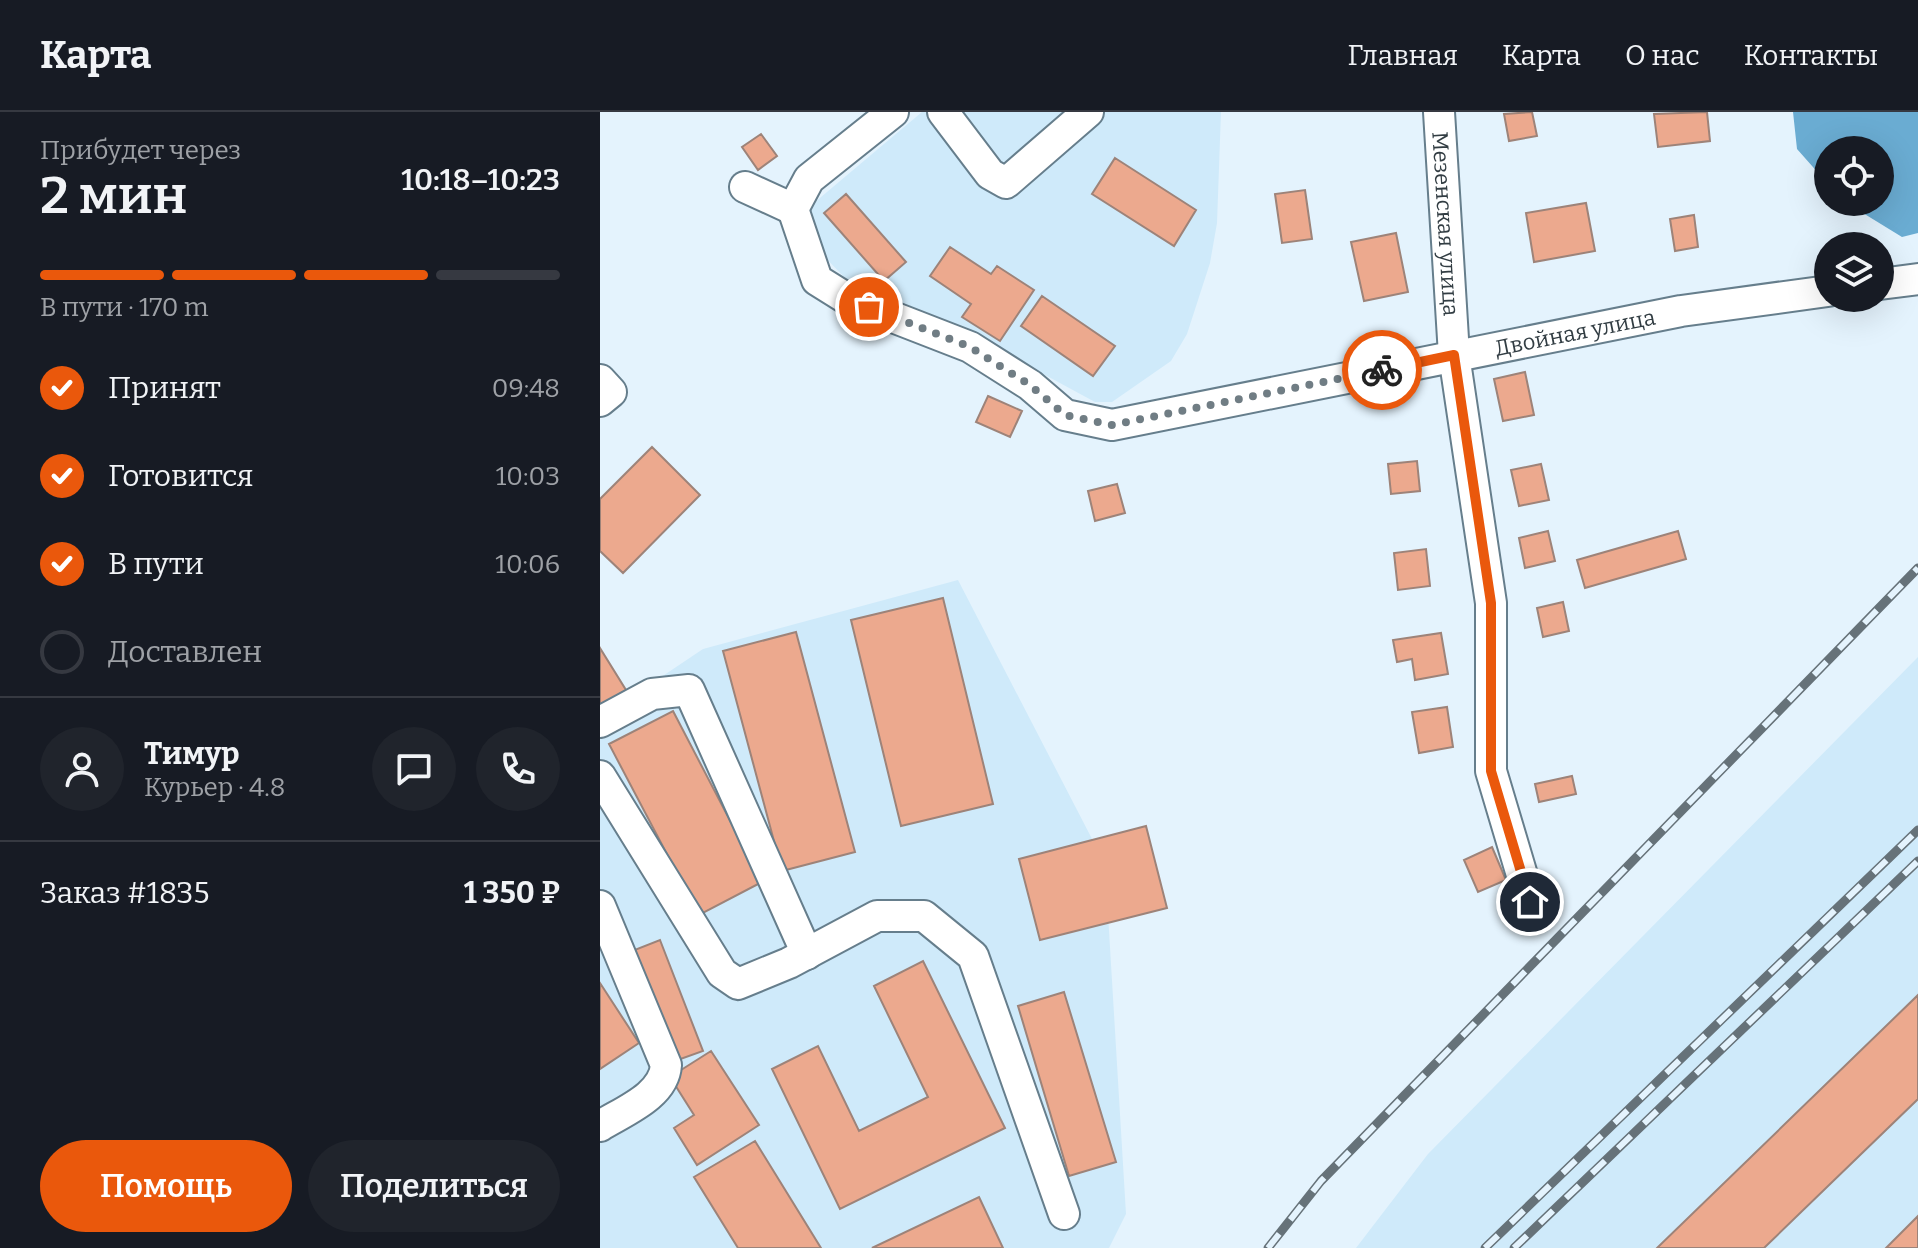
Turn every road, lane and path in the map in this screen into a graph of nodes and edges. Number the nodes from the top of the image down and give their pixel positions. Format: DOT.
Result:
graph roads {
  1 [pos="893,112"];
  2 [pos="943,112"];
  3 [pos="1088,112"];
  4 [pos="1439,112"];
  5 [pos="745,187"];
  6 [pos="793,209"];
  7 [pos="1918,279"];
  8 [pos="1894,282"];
  9 [pos="1814,293"];
  10 [pos="1454,355"];
  11 [pos="600,380"];
  12 [pos="600,401"];
  13 [pos="600,722"];
  14 [pos="600,776"];
  15 [pos="1530,902"];
  16 [pos="600,906"];
  17 [pos="807,954"];
  18 [pos="600,1126"];
  19 [pos="1064,1214"];
  1 -- 6 [label="street"];
  2 -- 3 [label="street"];
  4 -- 10 [label="street, Мезенская улица"];
  5 -- 6 [label="street"];
  6 -- 10 [label="street, Двойная улица"];
  7 -- 8 [label="street"];
  9 -- 10 [label="street, Двойная улица"];
  10 -- 15 [label="street, Мезенская улица"];
  11 -- 12 [label="street"];
  13 -- 17 [label="street"];
  14 -- 17 [label="street"];
  16 -- 18 [label="street"];
  17 -- 19 [label="street"];
}
